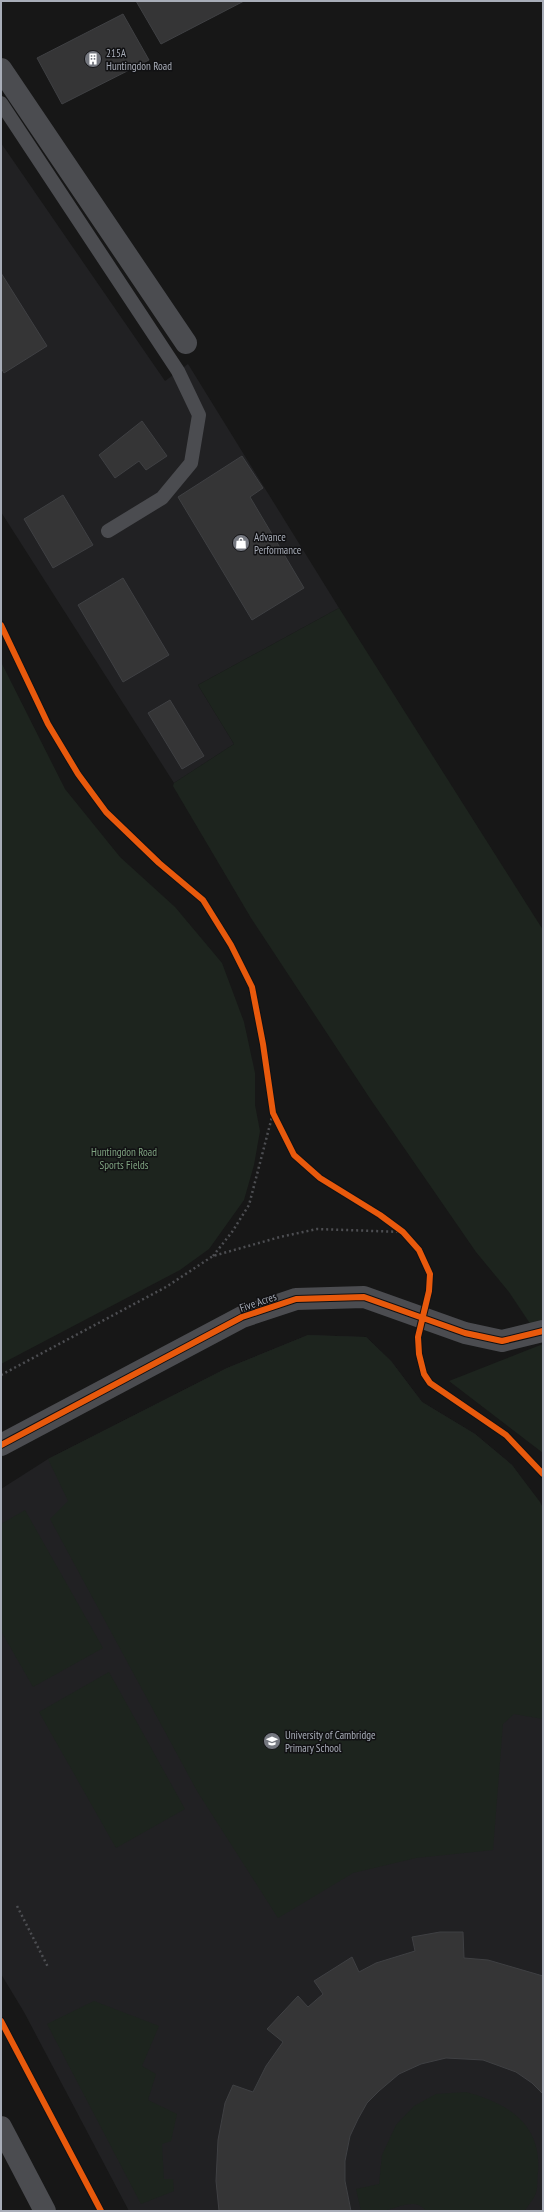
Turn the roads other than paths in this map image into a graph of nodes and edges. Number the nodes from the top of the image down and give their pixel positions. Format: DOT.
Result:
graph roads {
  1 [pos="1,69"];
  2 [pos="1,103"];
  3 [pos="186,343"];
  4 [pos="108,531"];
  5 [pos="543,1331"];
  6 [pos="1,1445"];
  7 [pos="1,2127"];
  8 [pos="45,2211"];
  1 -- 3 [label="street"];
  2 -- 4 [label="lane"];
  5 -- 6 [label="street, Five Acres"];
  7 -- 8 [label="street"];
}
